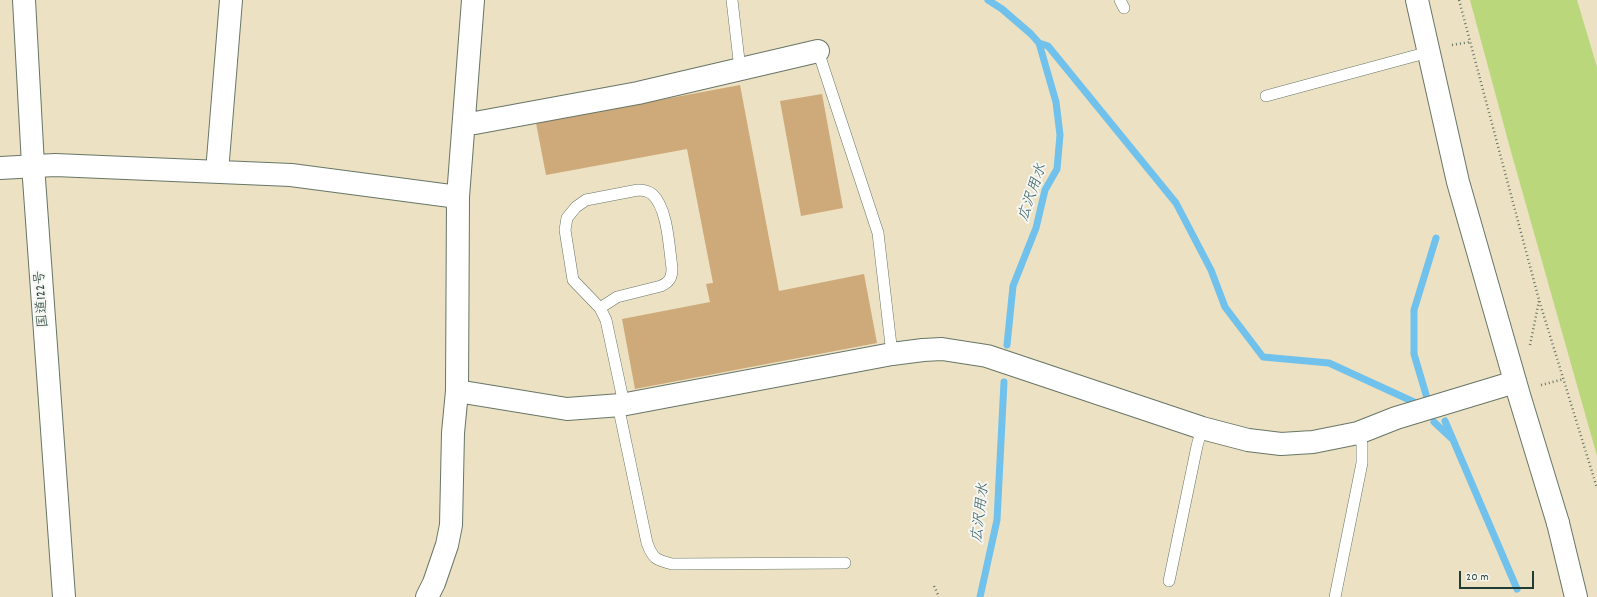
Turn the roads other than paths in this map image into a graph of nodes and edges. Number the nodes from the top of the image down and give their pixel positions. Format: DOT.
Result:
graph roads {
  1 [pos="24,0"];
  2 [pos="230,0"];
  3 [pos="473,0"];
  4 [pos="732,0"];
  5 [pos="1417,0"];
  6 [pos="818,51"];
  7 [pos="1429,52"];
  8 [pos="740,69"];
  9 [pos="1266,96"];
  10 [pos="464,123"];
  11 [pos="33,165"];
  12 [pos="0,168"];
  13 [pos="217,172"];
  14 [pos="458,197"];
  15 [pos="600,308"];
  16 [pos="892,354"];
  17 [pos="1515,382"];
  18 [pos="457,391"];
  19 [pos="621,405"];
  20 [pos="1202,428"];
  21 [pos="1358,433"];
  22 [pos="845,563"];
  23 [pos="1169,581"];
  24 [pos="64,597"];
  25 [pos="426,597"];
  26 [pos="1335,597"];
  27 [pos="1576,597"];
  1 -- 11 [label="main road, 国道122号"];
  2 -- 13 [label="main road"];
  3 -- 10 [label="main road"];
  4 -- 8 [label="lane"];
  5 -- 7 [label="main road"];
  6 -- 8 [label="main road"];
  6 -- 16 [label="lane"];
  7 -- 9 [label="lane"];
  7 -- 17 [label="main road"];
  8 -- 10 [label="main road"];
  10 -- 14 [label="main road"];
  11 -- 12 [label="main road"];
  11 -- 13 [label="main road"];
  11 -- 24 [label="main road, 国道122号"];
  13 -- 14 [label="main road"];
  14 -- 18 [label="main road"];
  15 -- 15 [label="lane"];
  15 -- 19 [label="lane"];
  16 -- 19 [label="main road"];
  16 -- 20 [label="main road"];
  17 -- 21 [label="main road"];
  17 -- 27 [label="main road"];
  18 -- 19 [label="main road"];
  18 -- 25 [label="main road"];
  19 -- 22 [label="lane"];
  20 -- 21 [label="main road"];
  20 -- 23 [label="lane"];
  21 -- 26 [label="lane"];
}
